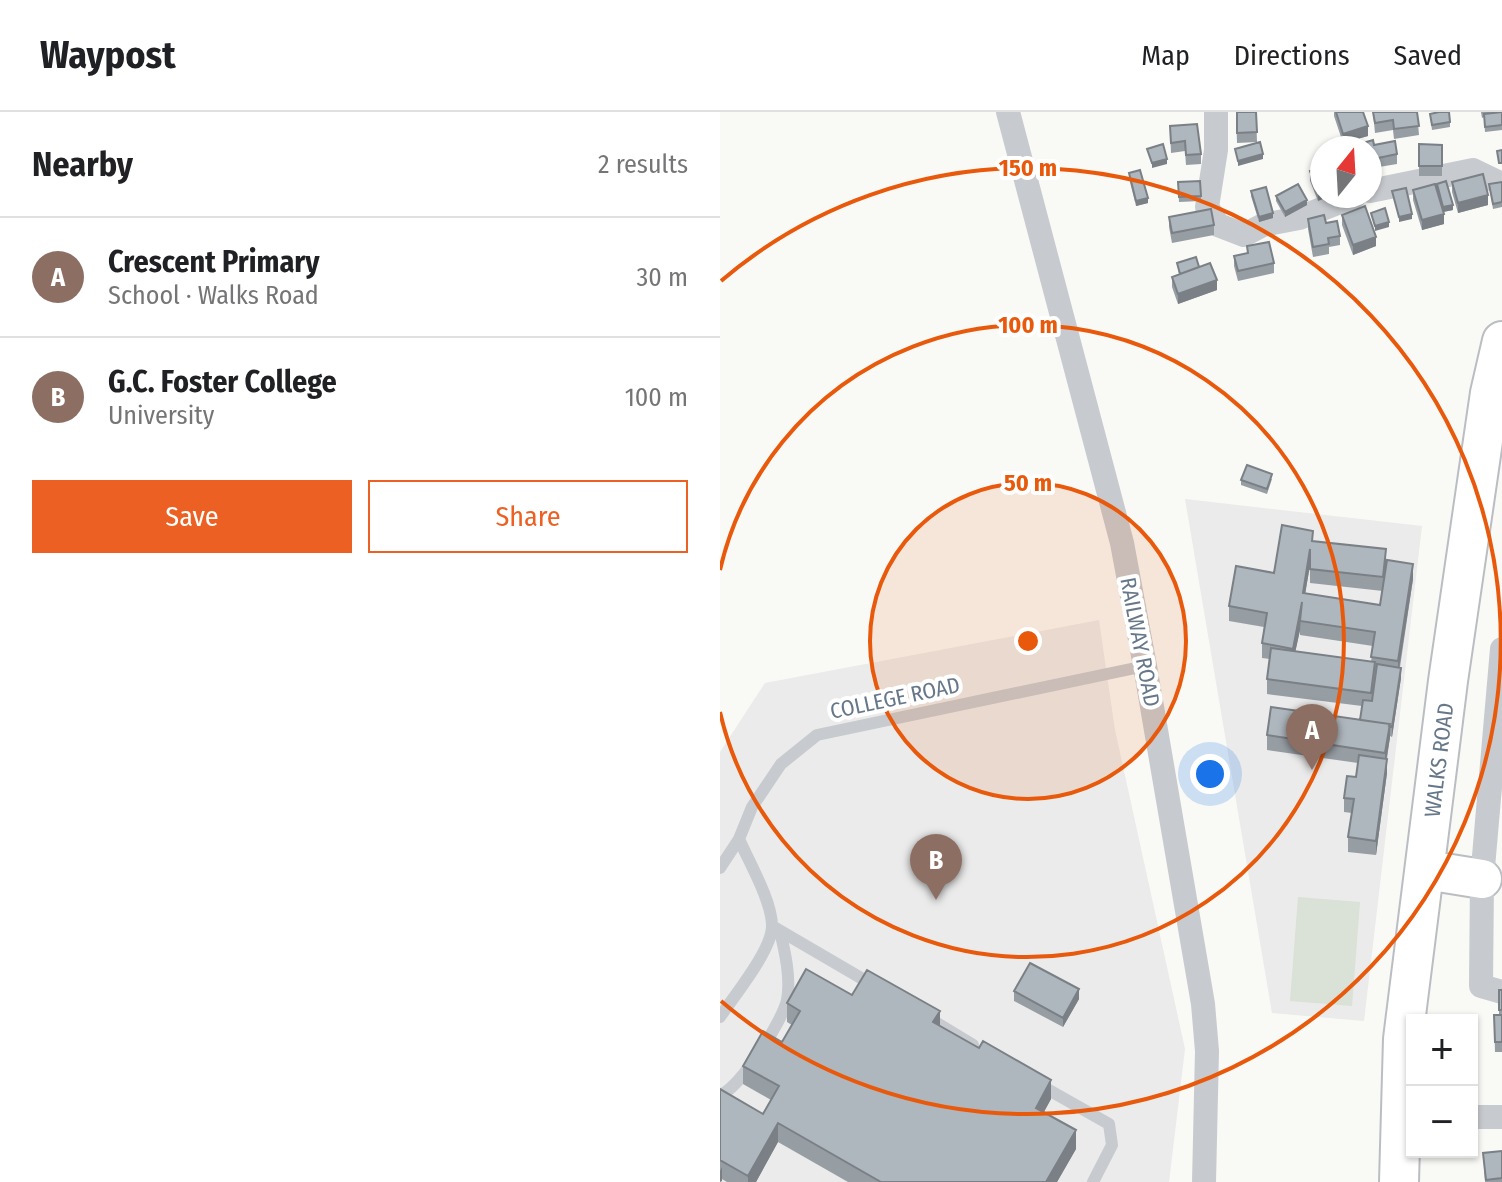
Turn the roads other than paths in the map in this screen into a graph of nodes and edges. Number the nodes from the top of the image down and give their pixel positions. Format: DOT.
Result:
graph roads {
  1 [pos="1008,112"];
  2 [pos="1216,112"];
  3 [pos="1502,184"];
  4 [pos="1382,189"];
  5 [pos="1324,208"];
  6 [pos="1502,341"];
  7 [pos="1496,394"];
  8 [pos="1502,649"];
  9 [pos="1145,666"];
  10 [pos="1498,764"];
  11 [pos="739,839"];
  12 [pos="720,868"];
  13 [pos="1426,870"];
  14 [pos="1482,879"];
  15 [pos="776,929"];
  16 [pos="1492,989"];
  17 [pos="889,995"];
  18 [pos="916,1011"];
  19 [pos="720,1017"];
  20 [pos="985,1052"];
  21 [pos="1026,1077"];
  22 [pos="720,1095"];
  23 [pos="1406,1098"];
  24 [pos="1478,1117"];
  25 [pos="1502,1117"];
  26 [pos="1406,1125"];
  27 [pos="1093,1182"];
  28 [pos="1204,1182"];
  29 [pos="1399,1182"];
  1 -- 9 [label="street, RAILWAY ROAD"];
  2 -- 5 [label="street"];
  3 -- 4 [label="street"];
  6 -- 7 [label="main road, WALKS ROAD"];
  7 -- 13 [label="main road, WALKS ROAD"];
  8 -- 10 [label="street"];
  9 -- 11 [label="lane, COLLEGE ROAD"];
  9 -- 28 [label="street, RAILWAY ROAD"];
  10 -- 14 [label="street"];
  11 -- 12 [label="lane, COLLEGE ROAD"];
  11 -- 15 [label="lane"];
  13 -- 14 [label="main road"];
  13 -- 23 [label="main road, WALKS ROAD"];
  14 -- 16 [label="street"];
  15 -- 17 [label="lane"];
  15 -- 19 [label="lane"];
  15 -- 22 [label="lane"];
  18 -- 20 [label="lane"];
  21 -- 27 [label="lane"];
  24 -- 25 [label="street"];
  26 -- 29 [label="main road, WALKS ROAD"];
}
